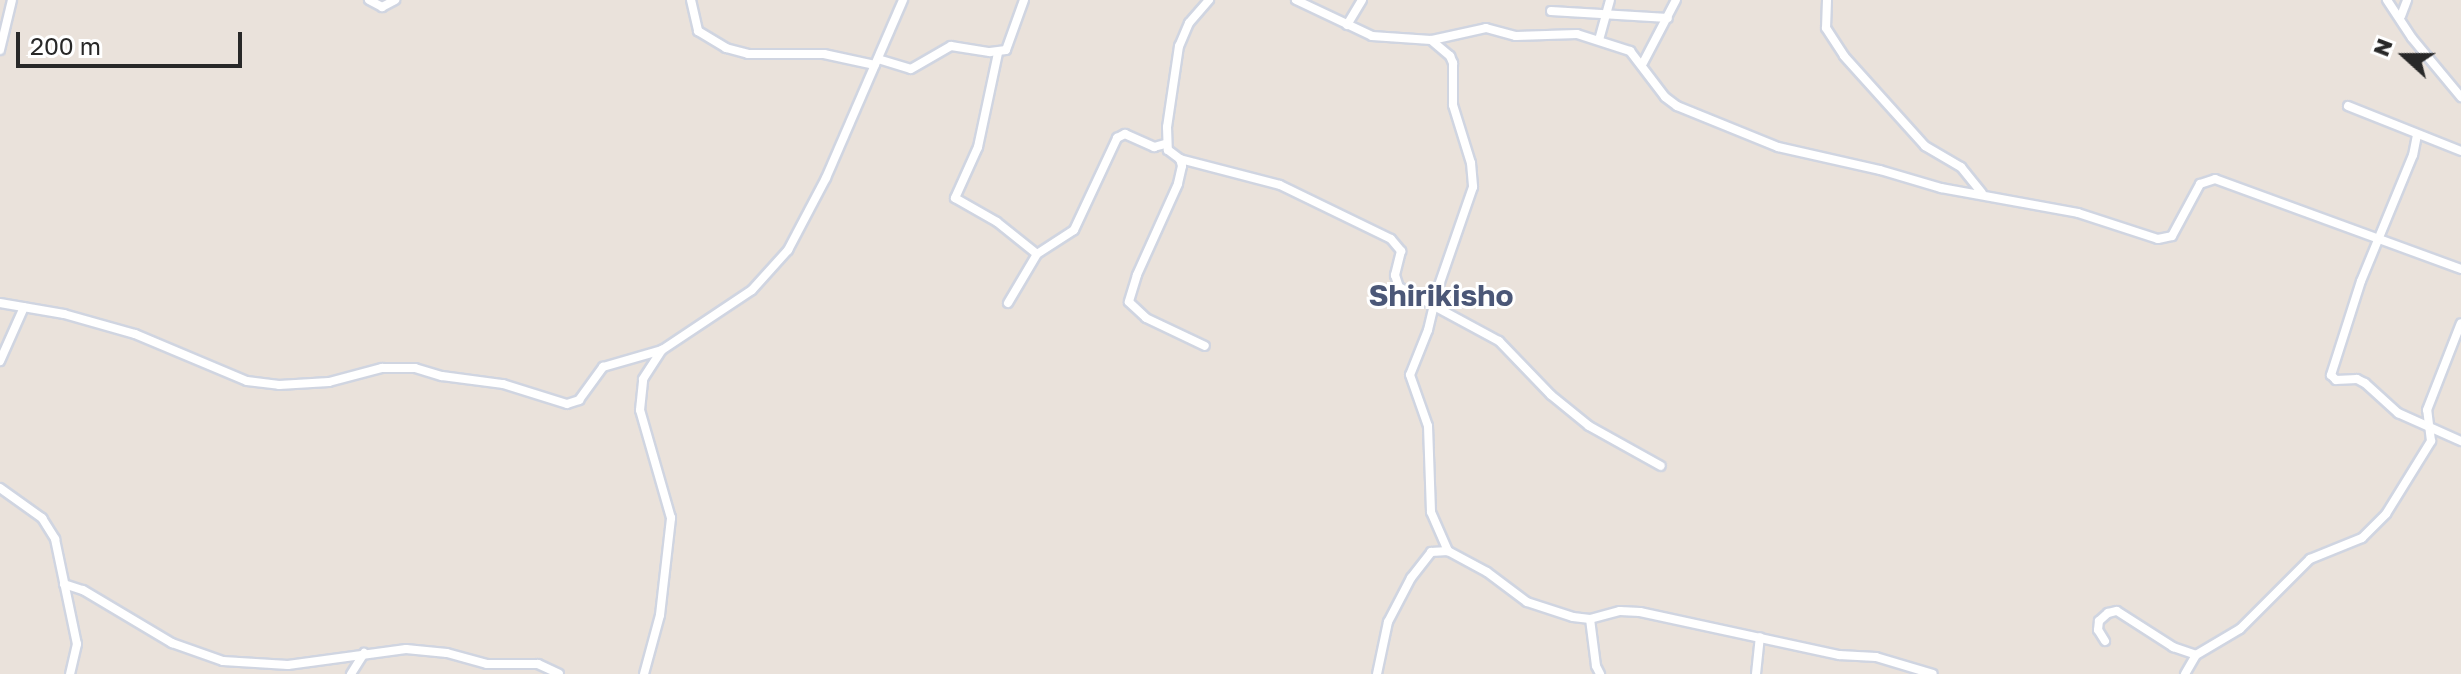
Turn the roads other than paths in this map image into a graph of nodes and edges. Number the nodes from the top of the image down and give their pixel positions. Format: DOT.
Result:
graph roads {
  1 [pos="12,0"];
  2 [pos="369,0"];
  3 [pos="395,0"];
  4 [pos="691,0"];
  5 [pos="903,0"];
  6 [pos="1024,0"];
  7 [pos="1209,0"];
  8 [pos="1296,0"];
  9 [pos="1362,0"];
  10 [pos="1610,0"];
  11 [pos="1676,0"];
  12 [pos="1827,0"];
  13 [pos="2387,0"];
  14 [pos="2407,0"];
  15 [pos="1551,11"];
  16 [pos="1606,15"];
  17 [pos="2401,16"];
  18 [pos="1668,18"];
  19 [pos="1347,25"];
  20 [pos="1431,40"];
  21 [pos="1599,40"];
  22 [pos="0,50"];
  23 [pos="998,53"];
  24 [pos="876,62"];
  25 [pos="1643,63"];
  26 [pos="2461,97"];
  27 [pos="2348,106"];
  28 [pos="2417,135"];
  29 [pos="1165,144"];
  30 [pos="2461,151"];
  31 [pos="1180,159"];
  32 [pos="1982,194"];
  33 [pos="2380,241"];
  34 [pos="1037,254"];
  35 [pos="2461,269"];
  36 [pos="0,303"];
  37 [pos="1008,303"];
  38 [pos="1433,306"];
  39 [pos="24,307"];
  40 [pos="2461,323"];
  41 [pos="1205,346"];
  42 [pos="662,350"];
  43 [pos="0,361"];
  44 [pos="2430,426"];
  45 [pos="2461,441"];
  46 [pos="1661,466"];
  47 [pos="0,488"];
  48 [pos="1448,551"];
  49 [pos="64,584"];
  50 [pos="1590,619"];
  51 [pos="1760,637"];
  52 [pos="2105,641"];
  53 [pos="364,653"];
  54 [pos="2196,655"];
  55 [pos="70,674"];
  56 [pos="351,674"];
  57 [pos="559,674"];
  58 [pos="644,674"];
  59 [pos="1377,674"];
  60 [pos="1600,674"];
  61 [pos="1756,674"];
  62 [pos="1933,674"];
  63 [pos="2185,674"];
  1 -- 22 [label="street"];
  2 -- 3 [label="street"];
  4 -- 24 [label="street"];
  5 -- 24 [label="street"];
  6 -- 23 [label="street"];
  7 -- 29 [label="street"];
  8 -- 19 [label="street"];
  9 -- 19 [label="street"];
  10 -- 16 [label="street"];
  11 -- 18 [label="street"];
  12 -- 32 [label="street"];
  13 -- 17 [label="street"];
  14 -- 17 [label="street"];
  15 -- 16 [label="street"];
  16 -- 18 [label="street"];
  16 -- 21 [label="street"];
  17 -- 26 [label="street"];
  18 -- 25 [label="street"];
  19 -- 20 [label="street"];
  20 -- 21 [label="street"];
  20 -- 38 [label="street"];
  21 -- 25 [label="street"];
  23 -- 24 [label="street"];
  23 -- 34 [label="street"];
  24 -- 42 [label="street"];
  25 -- 32 [label="street"];
  27 -- 28 [label="street"];
  28 -- 30 [label="street"];
  28 -- 33 [label="street"];
  29 -- 31 [label="street"];
  29 -- 34 [label="street"];
  31 -- 38 [label="street"];
  31 -- 41 [label="street"];
  32 -- 33 [label="street"];
  33 -- 35 [label="street"];
  33 -- 44 [label="street"];
  34 -- 37 [label="street"];
  36 -- 39 [label="street"];
  38 -- 46 [label="street"];
  38 -- 48 [label="street"];
  39 -- 42 [label="street"];
  39 -- 43 [label="street"];
  40 -- 44 [label="street"];
  42 -- 58 [label="street"];
  44 -- 45 [label="street"];
  44 -- 54 [label="street"];
  47 -- 49 [label="street"];
  48 -- 50 [label="street"];
  48 -- 59 [label="street"];
  49 -- 53 [label="street"];
  49 -- 55 [label="street"];
  50 -- 51 [label="street"];
  50 -- 60 [label="street"];
  51 -- 61 [label="street"];
  51 -- 62 [label="street"];
  52 -- 54 [label="street"];
  53 -- 56 [label="street"];
  53 -- 57 [label="street"];
  54 -- 63 [label="street"];
}
